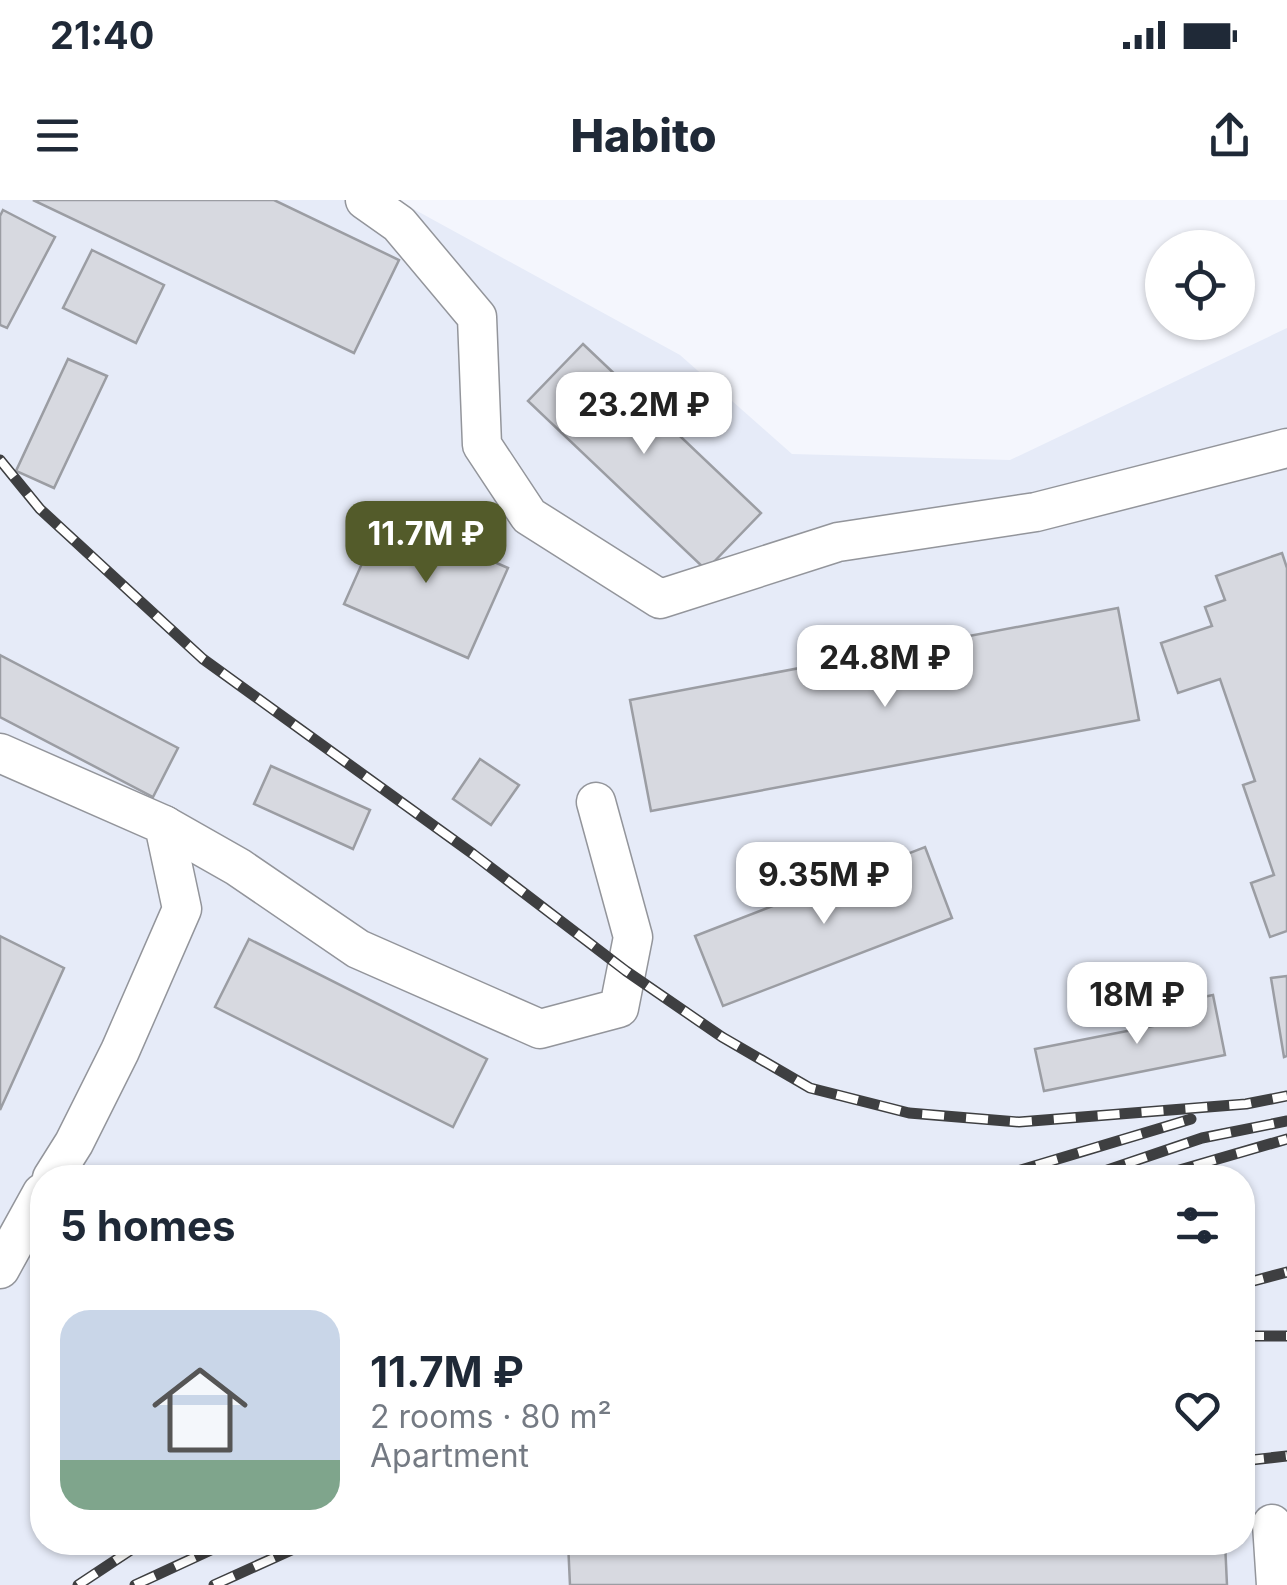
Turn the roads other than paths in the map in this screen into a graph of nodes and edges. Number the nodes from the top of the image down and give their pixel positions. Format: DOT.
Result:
graph roads {
  1 [pos="365,200"];
  2 [pos="1287,448"];
  3 [pos="0,753"];
  4 [pos="596,802"];
  5 [pos="164,825"];
  6 [pos="60,1165"];
  7 [pos="30,1214"];
  8 [pos="0,1268"];
  9 [pos="1272,1524"];
  10 [pos="1276,1585"];
  1 -- 2 [label="lane"];
  3 -- 5 [label="lane"];
  4 -- 5 [label="lane"];
  5 -- 6 [label="lane"];
  7 -- 8 [label="lane"];
  9 -- 10 [label="lane"];
}
